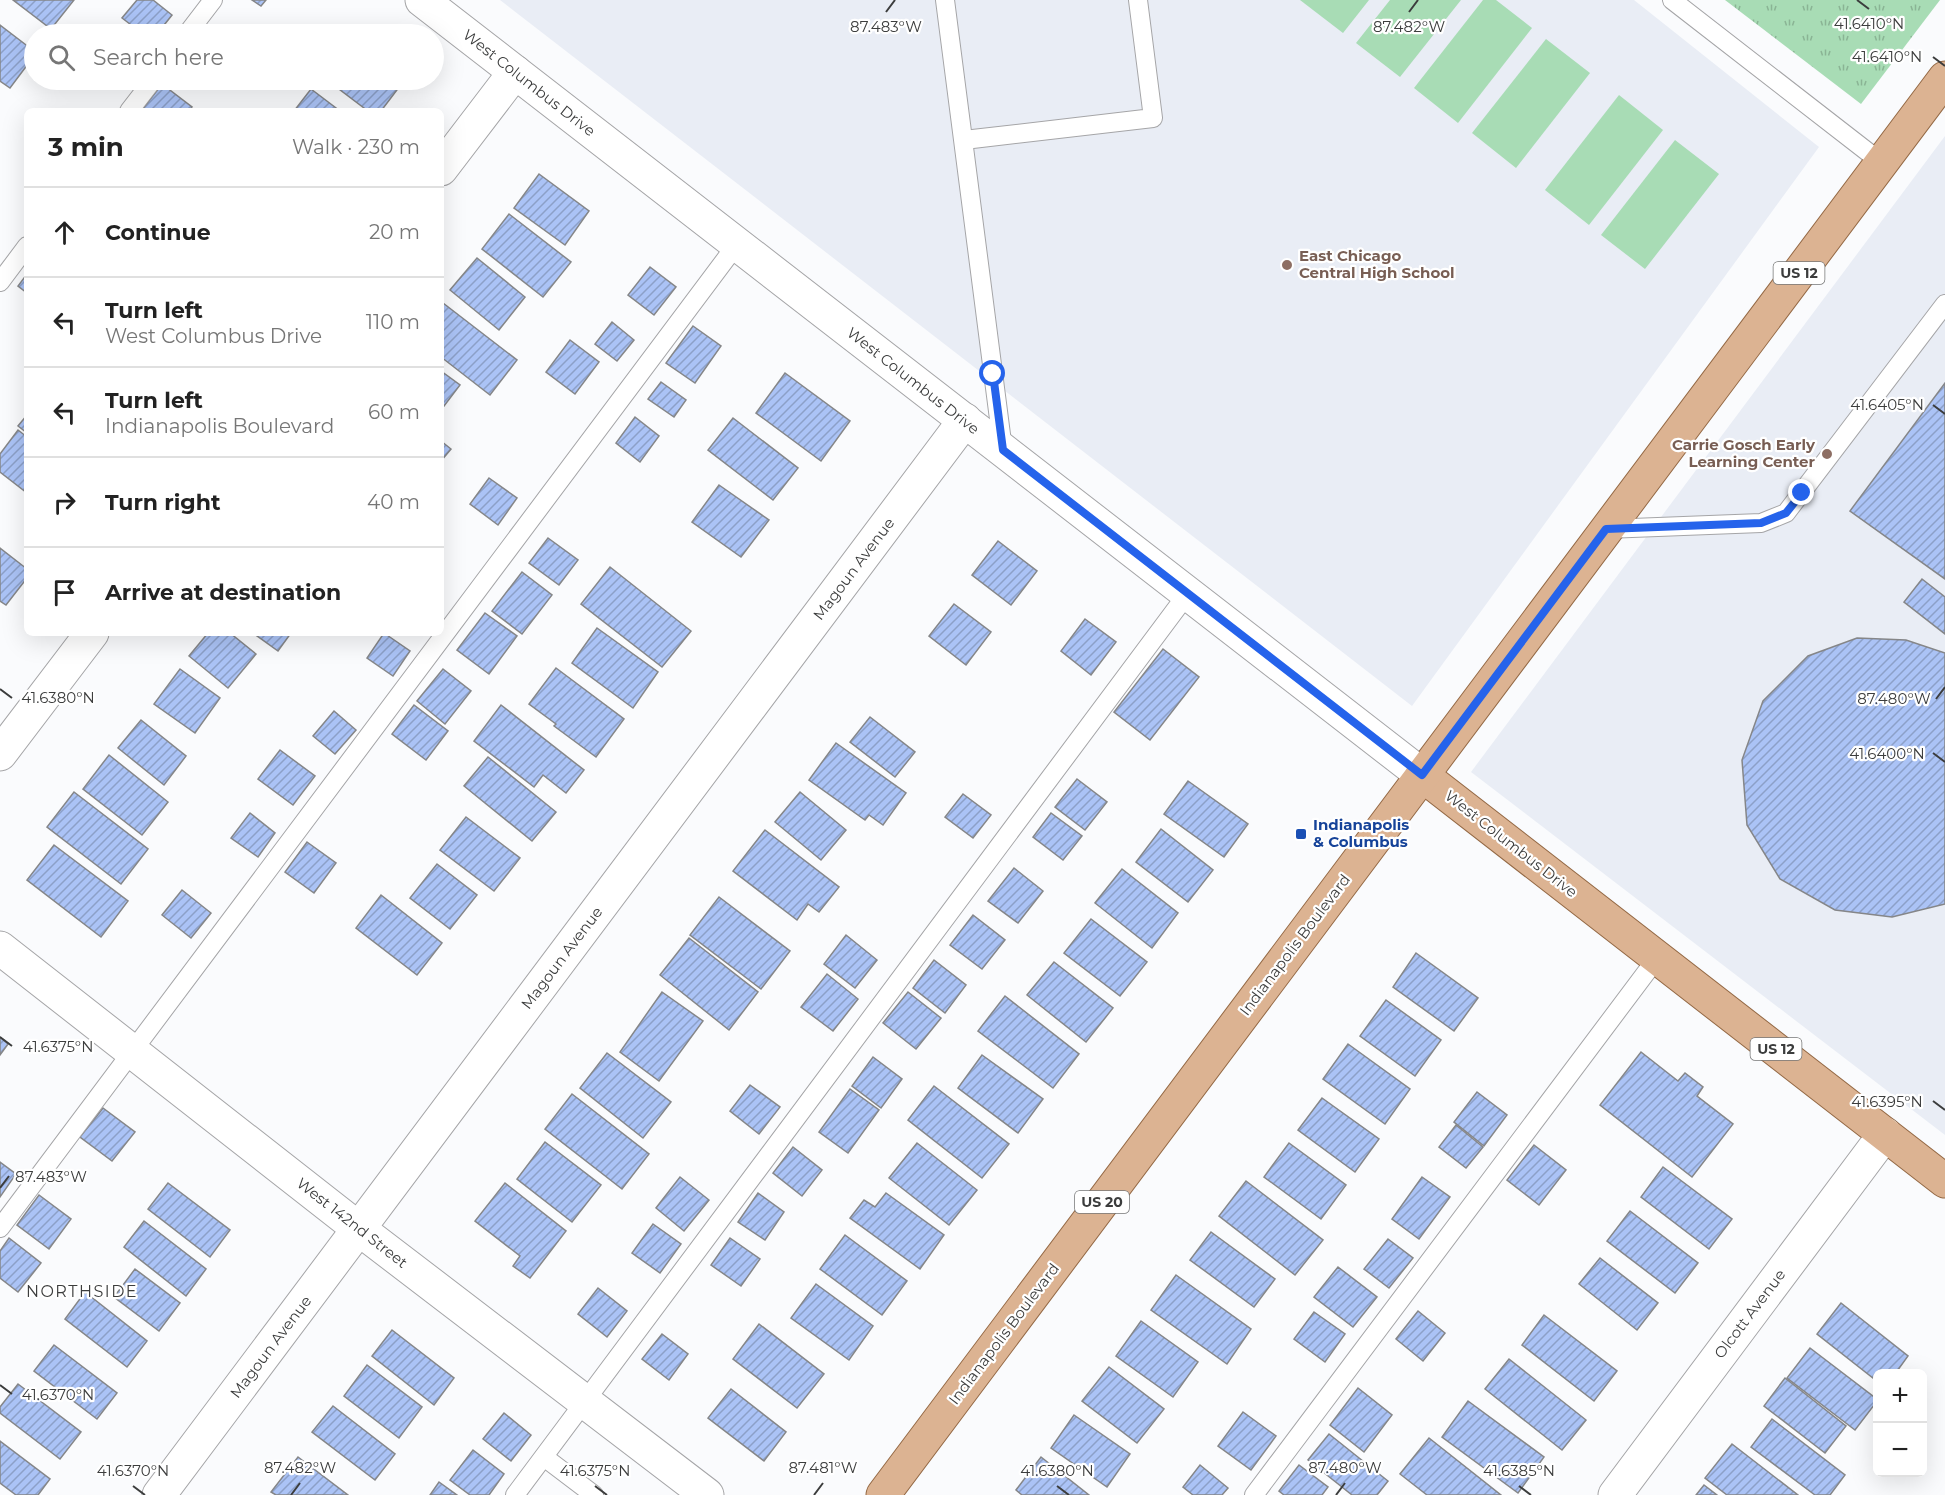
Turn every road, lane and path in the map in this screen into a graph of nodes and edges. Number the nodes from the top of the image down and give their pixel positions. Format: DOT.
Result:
graph roads {
  1 [pos="213,0"];
  2 [pos="422,0"];
  3 [pos="945,0"];
  4 [pos="1138,0"];
  5 [pos="1672,0"];
  6 [pos="195,24"];
  7 [pos="515,72"];
  8 [pos="1945,78"];
  9 [pos="145,90"];
  10 [pos="131,108"];
  11 [pos="964,140"];
  12 [pos="1882,163"];
  13 [pos="444,165"];
  14 [pos="737,244"];
  15 [pos="24,250"];
  16 [pos="0,282"];
  17 [pos="1945,304"];
  18 [pos="965,420"];
  19 [pos="1003,450"];
  20 [pos="1606,529"];
  21 [pos="1188,594"];
  22 [pos="444,635"];
  23 [pos="90,636"];
  24 [pos="443,636"];
  25 [pos="0,754"];
  26 [pos="1422,775"];
  27 [pos="0,948"];
  28 [pos="1657,958"];
  29 [pos="132,1051"];
  30 [pos="1885,1134"];
  31 [pos="1945,1181"];
  32 [pos="0,1228"];
  33 [pos="359,1229"];
  34 [pos="585,1402"];
  35 [pos="544,1457"];
  36 [pos="159,1495"];
  37 [pos="515,1495"];
  38 [pos="594,1495"];
  39 [pos="706,1495"];
  40 [pos="883,1495"];
  41 [pos="1254,1495"];
  42 [pos="1616,1495"];
  1 -- 6 [label="lane"];
  2 -- 7 [label="street, West Columbus Drive"];
  3 -- 11 [label="lane"];
  4 -- 11 [label="lane"];
  5 -- 12 [label="lane"];
  7 -- 13 [label="street"];
  7 -- 14 [label="street, West Columbus Drive"];
  8 -- 12 [label="main road, Indianapolis Boulevard / US 12"];
  9 -- 10 [label="lane"];
  11 -- 19 [label="lane"];
  12 -- 20 [label="main road, Indianapolis Boulevard / US 12"];
  14 -- 18 [label="street, West Columbus Drive"];
  14 -- 22 [label="lane"];
  15 -- 16 [label="lane"];
  17 -- 20 [label="lane"];
  18 -- 19 [label="street, West Columbus Drive"];
  18 -- 33 [label="street, Magoun Avenue"];
  19 -- 21 [label="street, West Columbus Drive"];
  20 -- 26 [label="main road, Indianapolis Boulevard / US 12"];
  21 -- 26 [label="street, West Columbus Drive"];
  21 -- 34 [label="lane"];
  23 -- 25 [label="street"];
  24 -- 29 [label="lane"];
  26 -- 28 [label="main road, West Columbus Drive / US 12"];
  26 -- 40 [label="main road, Indianapolis Boulevard / US 20"];
  27 -- 29 [label="street, West 142nd Street"];
  28 -- 30 [label="main road, West Columbus Drive / US 12"];
  28 -- 41 [label="lane"];
  29 -- 32 [label="lane"];
  29 -- 33 [label="street, West 142nd Street"];
  30 -- 31 [label="main road, West Columbus Drive / US 12"];
  30 -- 42 [label="street, Olcott Avenue"];
  33 -- 34 [label="street, West 142nd Street"];
  33 -- 36 [label="street, Magoun Avenue"];
  34 -- 35 [label="lane"];
  34 -- 39 [label="street, West 142nd Street"];
  35 -- 37 [label="lane"];
  35 -- 38 [label="lane"];
}
